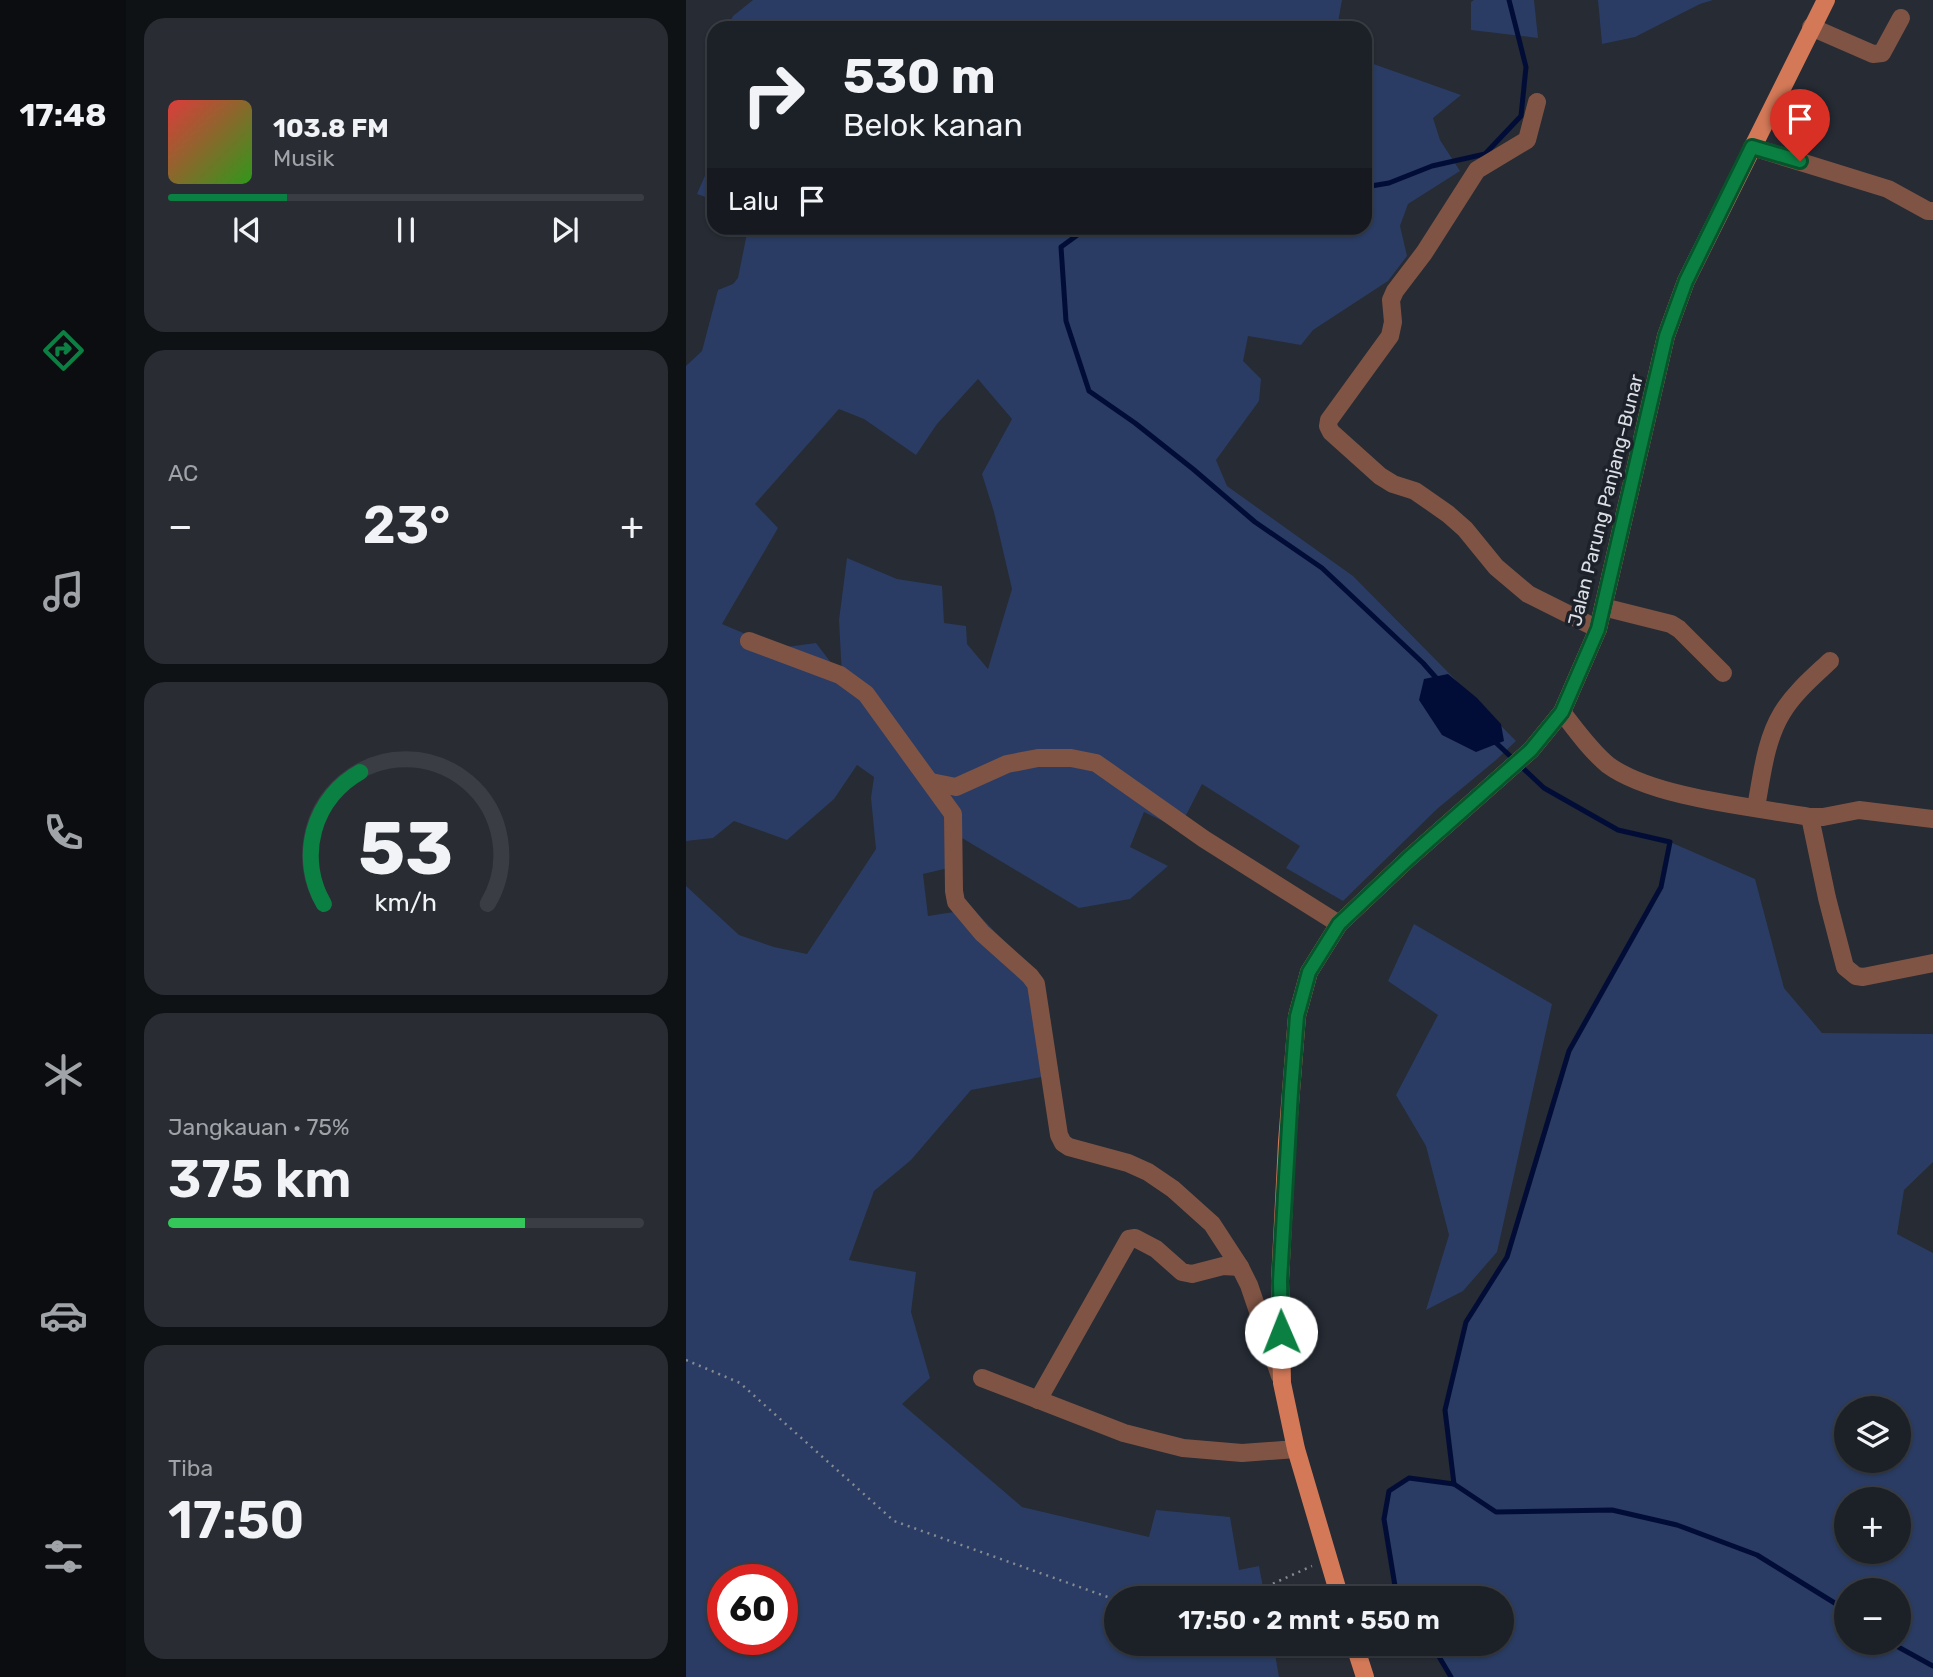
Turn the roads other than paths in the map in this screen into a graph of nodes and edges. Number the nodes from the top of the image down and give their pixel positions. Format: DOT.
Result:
graph roads {
  1 [pos="1826,0"];
  2 [pos="1901,18"];
  3 [pos="1811,27"];
  4 [pos="1537,102"];
  5 [pos="1752,147"];
  6 [pos="1933,211"];
  7 [pos="1603,607"];
  8 [pos="1598,629"];
  9 [pos="749,641"];
  10 [pos="1830,661"];
  11 [pos="1723,673"];
  12 [pos="1562,712"];
  13 [pos="931,782"];
  14 [pos="1756,807"];
  15 [pos="1810,817"];
  16 [pos="1933,819"];
  17 [pos="1339,924"];
  18 [pos="1933,963"];
  19 [pos="1240,1267"];
  20 [pos="982,1378"];
  21 [pos="1282,1383"];
  22 [pos="1038,1400"];
  23 [pos="1296,1450"];
  24 [pos="1336,1586"];
  25 [pos="1358,1656"];
  26 [pos="1365,1677"];
  1 -- 3 [label="main road, Jalan Parung Panjang–Bunar"];
  2 -- 3 [label="street"];
  3 -- 5 [label="main road, Jalan Parung Panjang–Bunar"];
  4 -- 8 [label="street"];
  5 -- 6 [label="street"];
  5 -- 7 [label="main road, Jalan Parung Panjang–Bunar"];
  7 -- 8 [label="main road, Jalan Parung Panjang–Bunar"];
  7 -- 11 [label="street"];
  8 -- 12 [label="main road, Jalan Parung Panjang–Bunar"];
  9 -- 13 [label="street"];
  10 -- 14 [label="street"];
  12 -- 14 [label="street"];
  12 -- 17 [label="main road, Jalan Parung Panjang–Bunar"];
  13 -- 17 [label="street"];
  13 -- 19 [label="street"];
  14 -- 15 [label="street"];
  15 -- 16 [label="street"];
  15 -- 18 [label="street"];
  17 -- 21 [label="main road, Jalan Parung Panjang–Bunar"];
  19 -- 21 [label="street"];
  19 -- 22 [label="street"];
  20 -- 22 [label="street"];
  21 -- 23 [label="main road, Jalan Parung Panjang–Bunar"];
  22 -- 23 [label="street"];
  23 -- 24 [label="main road, Jalan Parung Panjang–Bunar"];
  25 -- 26 [label="main road"];
}
